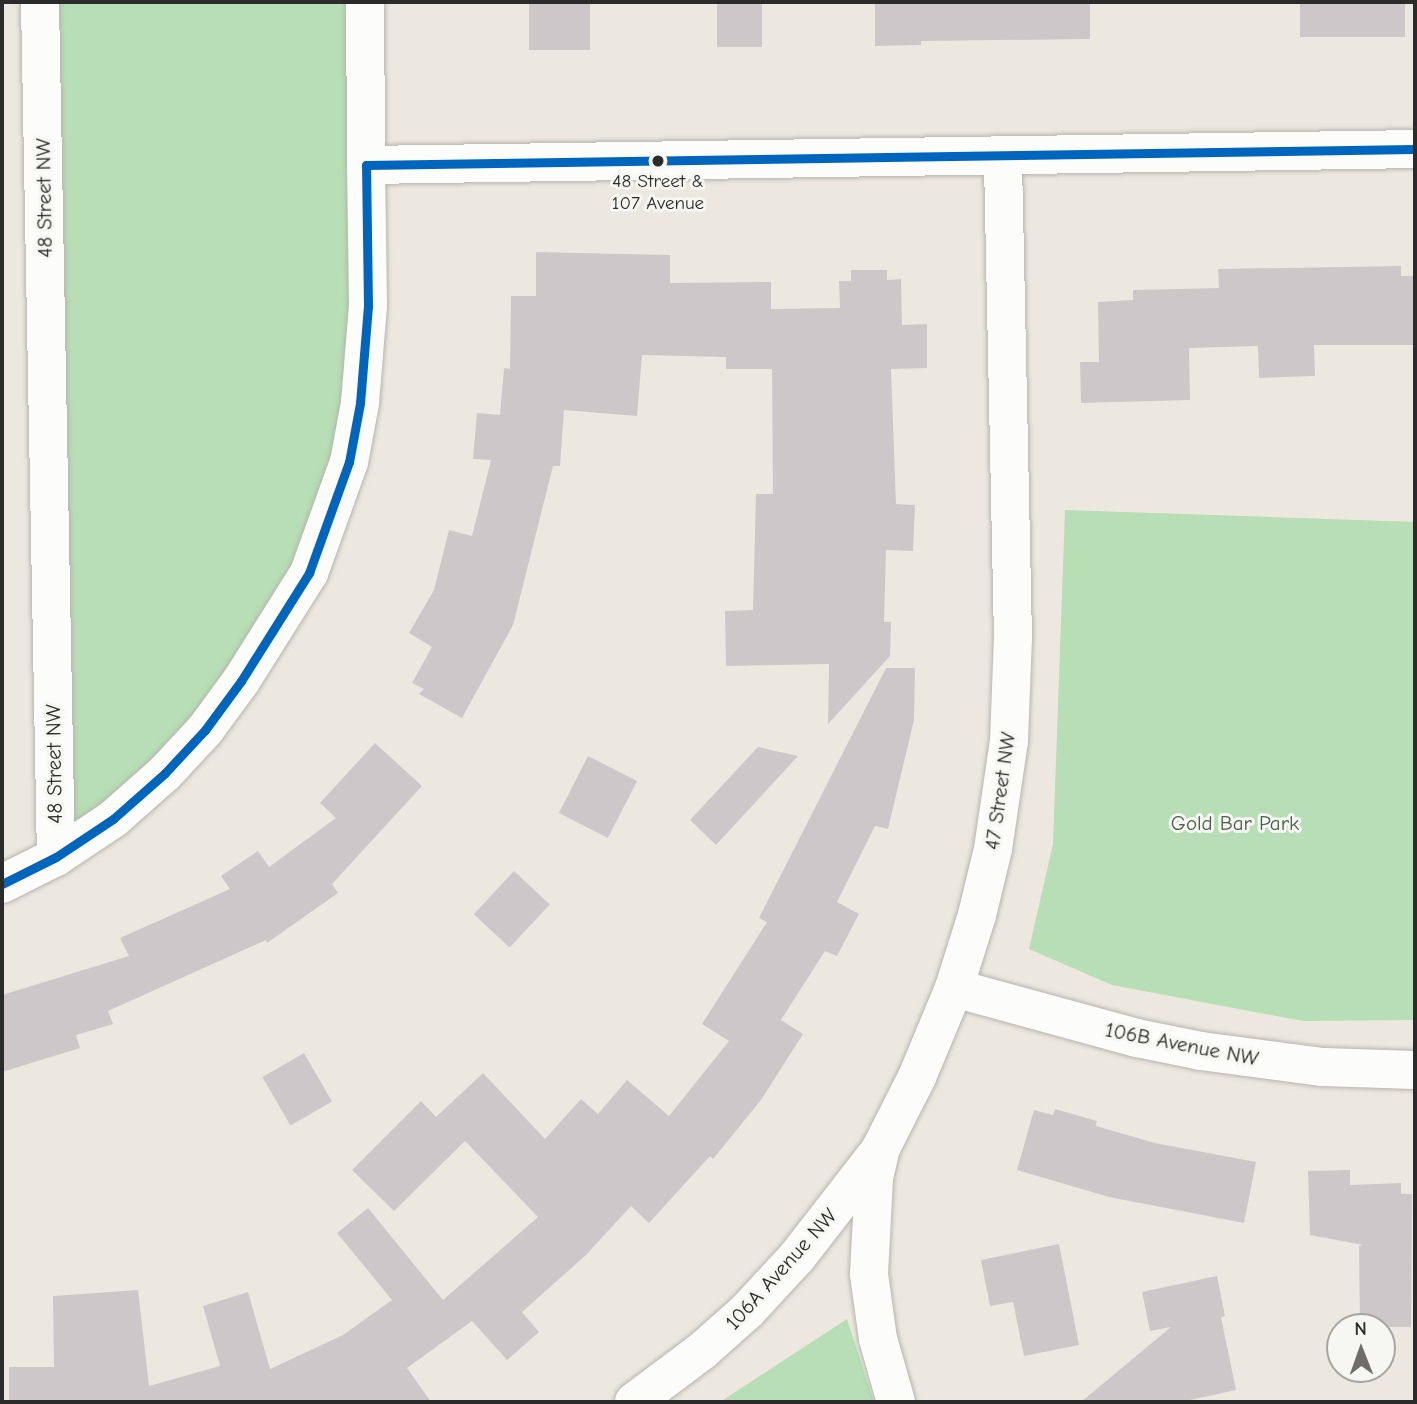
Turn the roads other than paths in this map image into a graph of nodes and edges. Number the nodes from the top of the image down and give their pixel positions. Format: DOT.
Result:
graph roads {
  1 [pos="40,2"];
  2 [pos="365,2"];
  3 [pos="1415,149"];
  4 [pos="1003,155"];
  5 [pos="366,165"];
  6 [pos="56,857"];
  7 [pos="2,884"];
  8 [pos="954,988"];
  9 [pos="1415,1070"];
  10 [pos="881,1148"];
  11 [pos="634,1402"];
  12 [pos="896,1402"];
  1 -- 6 [label="street, 48 Street NW"];
  2 -- 5 [label="street, 48 Street NW"];
  3 -- 4 [label="street"];
  4 -- 5 [label="street"];
  4 -- 8 [label="street, 47 Street NW"];
  5 -- 6 [label="street, 48 Street NW"];
  6 -- 7 [label="street"];
  8 -- 9 [label="street, 106B Avenue NW"];
  8 -- 10 [label="street, 47 Street NW"];
  10 -- 11 [label="street, 106A Avenue NW"];
  10 -- 12 [label="street, 47 Street NW"];
}
